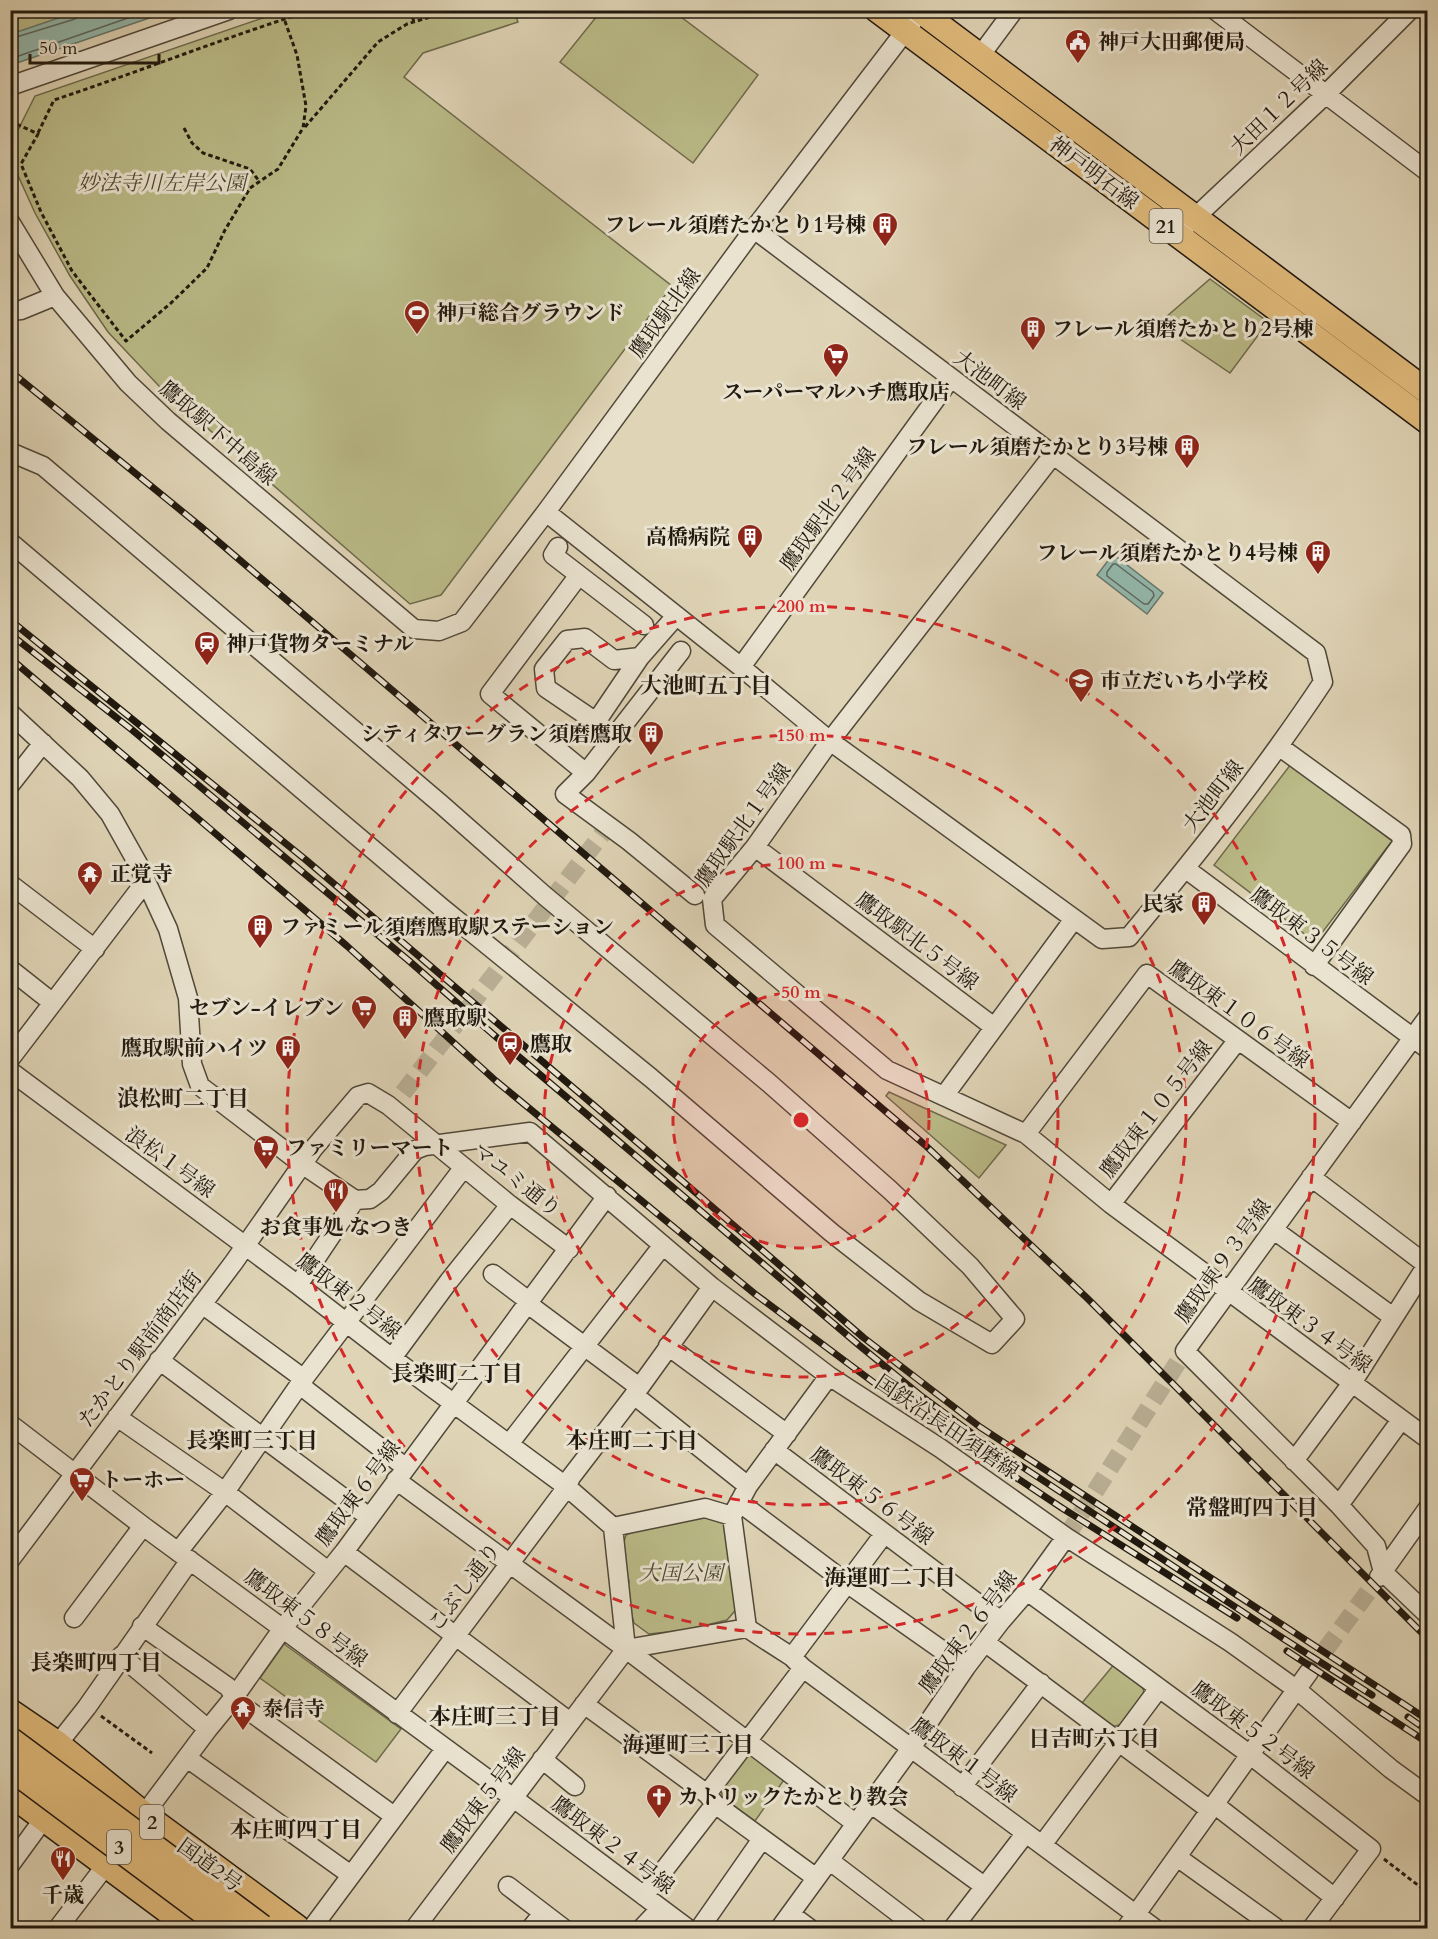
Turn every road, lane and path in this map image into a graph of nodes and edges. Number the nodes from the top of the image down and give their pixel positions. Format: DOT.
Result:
graph roads {
  1 [pos="229,10"];
  2 [pos="281,10"];
  3 [pos="313,10"];
  4 [pos="410,10"];
  5 [pos="453,10"];
  6 [pos="877,10"];
  7 [pos="1014,10"];
  8 [pos="1215,10"];
  9 [pos="1410,10"];
  10 [pos="920,11"];
  11 [pos="284,19"];
  12 [pos="414,22"];
  13 [pos="904,31"];
  14 [pos="980,56"];
  15 [pos="10,86"];
  16 [pos="1326,94"];
  17 [pos="10,121"];
  18 [pos="184,128"];
  19 [pos="303,128"];
  20 [pos="38,133"];
  21 [pos="1428,172"];
  22 [pos="260,181"];
  23 [pos="1194,218"];
  24 [pos="10,222"];
  25 [pos="754,229"];
  26 [pos="1177,234"];
  27 [pos="55,296"];
  28 [pos="10,311"];
  29 [pos="126,341"];
  30 [pos="121,345"];
  31 [pos="951,378"];
  32 [pos="1428,392"];
  33 [pos="1428,422"];
  34 [pos="10,452"];
  35 [pos="1053,455"];
  36 [pos="546,512"];
  37 [pos="10,542"];
  38 [pos="558,547"];
  39 [pos="579,575"];
  40 [pos="676,616"];
  41 [pos="644,625"];
  42 [pos="439,631"];
  43 [pos="680,651"];
  44 [pos="640,657"];
  45 [pos="741,667"];
  46 [pos="10,713"];
  47 [pos="830,741"];
  48 [pos="43,743"];
  49 [pos="1280,747"];
  50 [pos="586,773"];
  51 [pos="10,785"];
  52 [pos="755,847"];
  53 [pos="1186,869"];
  54 [pos="146,881"];
  55 [pos="13,891"];
  56 [pos="695,895"];
  57 [pos="1074,919"];
  58 [pos="95,949"];
  59 [pos="1314,966"];
  60 [pos="10,969"];
  61 [pos="53,1003"];
  62 [pos="1428,1017"];
  63 [pos="994,1027"];
  64 [pos="1412,1038"];
  65 [pos="1237,1041"];
  66 [pos="1428,1049"];
  67 [pos="10,1059"];
  68 [pos="10,1071"];
  69 [pos="944,1096"];
  70 [pos="1352,1122"];
  71 [pos="1026,1134"];
  72 [pos="438,1144"];
  73 [pos="302,1164"];
  74 [pos="464,1167"];
  75 [pos="1311,1177"];
  76 [pos="607,1196"];
  77 [pos="356,1200"];
  78 [pos="1111,1204"];
  79 [pos="510,1205"];
  80 [pos="1274,1230"];
  81 [pos="663,1245"];
  82 [pos="245,1246"];
  83 [pos="569,1249"];
  84 [pos="493,1274"];
  85 [pos="298,1285"];
  86 [pos="712,1287"];
  87 [pos="1228,1292"];
  88 [pos="529,1303"];
  89 [pos="202,1304"];
  90 [pos="1393,1317"];
  91 [pos="346,1323"];
  92 [pos="590,1342"];
  93 [pos="668,1346"];
  94 [pos="392,1358"];
  95 [pos="159,1360"];
  96 [pos="829,1376"];
  97 [pos="302,1381"];
  98 [pos="1352,1383"];
  99 [pos="636,1391"];
  100 [pos="454,1403"];
  101 [pos="117,1417"];
  102 [pos="1401,1420"];
  103 [pos="10,1424"];
  104 [pos="787,1434"];
  105 [pos="262,1438"];
  106 [pos="1428,1439"];
  107 [pos="509,1444"];
  108 [pos="774,1450"];
  109 [pos="1294,1461"];
  110 [pos="75,1473"];
  111 [pos="400,1474"];
  112 [pos="567,1487"];
  113 [pos="225,1492"];
  114 [pos="740,1501"];
  115 [pos="1340,1505"];
  116 [pos="1428,1508"];
  117 [pos="369,1517"];
  118 [pos="143,1526"];
  119 [pos="613,1527"];
  120 [pos="884,1534"];
  121 [pos="1420,1534"];
  122 [pos="1066,1537"];
  123 [pos="344,1552"];
  124 [pos="184,1556"];
  125 [pos="10,1560"];
  126 [pos="509,1565"];
  127 [pos="328,1571"];
  128 [pos="1381,1575"];
  129 [pos="848,1584"];
  130 [pos="1027,1591"];
  131 [pos="1428,1615"];
  132 [pos="74,1618"];
  133 [pos="1001,1621"];
  134 [pos="142,1626"];
  135 [pos="282,1628"];
  136 [pos="747,1628"];
  137 [pos="454,1636"];
  138 [pos="986,1643"];
  139 [pos="626,1649"];
  140 [pos="121,1656"];
  141 [pos="798,1662"];
  142 [pos="966,1667"];
  143 [pos="1309,1672"];
  144 [pos="1041,1683"];
  145 [pos="1159,1688"];
  146 [pos="1296,1689"];
  147 [pos="235,1696"];
  148 [pos="585,1704"];
  149 [pos="87,1707"];
  150 [pos="10,1713"];
  151 [pos="397,1714"];
  152 [pos="570,1722"];
  153 [pos="208,1729"];
  154 [pos="10,1741"];
  155 [pos="746,1742"];
  156 [pos="1119,1742"];
  157 [pos="57,1745"];
  158 [pos="911,1748"];
  159 [pos="446,1749"];
  160 [pos="152,1753"];
  161 [pos="1249,1754"];
  162 [pos="187,1758"];
  163 [pos="542,1759"];
  164 [pos="10,1766"];
  165 [pos="575,1786"];
  166 [pos="962,1787"];
  167 [pos="10,1792"];
  168 [pos="1428,1796"];
  169 [pos="512,1797"];
  170 [pos="711,1799"];
  171 [pos="870,1803"];
  172 [pos="1212,1807"];
  173 [pos="144,1816"];
  174 [pos="394,1816"];
  175 [pos="45,1817"];
  176 [pos="855,1823"];
  177 [pos="1025,1834"];
  178 [pos="762,1839"];
  179 [pos="1042,1845"];
  180 [pos="1371,1849"];
  181 [pos="1177,1857"];
  182 [pos="830,1861"];
  183 [pos="106,1864"];
  184 [pos="10,1865"];
  185 [pos="351,1875"];
  186 [pos="815,1877"];
  187 [pos="508,1886"];
  188 [pos="984,1886"];
  189 [pos="1428,1893"];
  190 [pos="644,1896"];
  191 [pos="1335,1898"];
  192 [pos="660,1909"];
  193 [pos="543,1913"];
  194 [pos="785,1921"];
  195 [pos="1131,1922"];
  196 [pos="181,1925"];
  197 [pos="58,1929"];
  198 [pos="227,1929"];
  199 [pos="261,1929"];
  200 [pos="296,1929"];
  201 [pos="312,1929"];
  202 [pos="415,1929"];
  203 [pos="531,1929"];
  204 [pos="563,1929"];
  205 [pos="642,1929"];
  206 [pos="687,1929"];
  207 [pos="700,1929"];
  208 [pos="809,1929"];
  209 [pos="918,1929"];
  210 [pos="952,1929"];
  211 [pos="1154,1929"];
  212 [pos="1276,1929"];
  213 [pos="1312,1929"];
  1 -- 15 [label="street"];
  2 -- 11 [label="path"];
  3 -- 11 [label="path"];
  4 -- 12 [label="path"];
  5 -- 12 [label="path"];
  6 -- 13 [label="main road, 神戸明石線 / 21"];
  7 -- 14 [label="street"];
  8 -- 16 [label="street"];
  9 -- 16 [label="street, 大田１２号線"];
  10 -- 13 [label="street, 鷹取駅北線"];
  10 -- 14 [label="main road, 神戸明石線 / 21"];
  11 -- 19 [label="path"];
  11 -- 20 [label="path"];
  12 -- 19 [label="path"];
  13 -- 25 [label="street, 鷹取駅北線"];
  13 -- 26 [label="main road, 神戸明石線 / 21"];
  14 -- 23 [label="main road, 神戸明石線 / 21"];
  16 -- 21 [label="street"];
  16 -- 23 [label="street, 大田１２号線"];
  17 -- 20 [label="path"];
  18 -- 22 [label="path"];
  19 -- 22 [label="path"];
  20 -- 29 [label="path"];
  22 -- 29 [label="path"];
  23 -- 26 [label="street, 大田１２号線"];
  23 -- 32 [label="main road, 神戸明石線 / 21"];
  24 -- 27 [label="street, 鷹取駅下中島線"];
  25 -- 31 [label="street, 大池町線"];
  25 -- 36 [label="street, 鷹取駅北線"];
  26 -- 33 [label="main road, 神戸明石線 / 21"];
  27 -- 28 [label="street"];
  27 -- 42 [label="street, 鷹取駅下中島線"];
  29 -- 30 [label="path"];
  31 -- 35 [label="street, 大池町線"];
  31 -- 45 [label="street, 鷹取駅北２号線"];
  34 -- 37 [label="street"];
  35 -- 47 [label="street, 鷹取駅北１号線"];
  35 -- 49 [label="street, 大池町線"];
  36 -- 40 [label="street, 大池町線"];
  36 -- 42 [label="street, 鷹取駅北線"];
  38 -- 39 [label="street"];
  39 -- 41 [label="street"];
  39 -- 50 [label="street"];
  40 -- 44 [label="street"];
  40 -- 45 [label="street, 大池町線"];
  43 -- 50 [label="street"];
  44 -- 44 [label="street"];
  45 -- 47 [label="street, 大池町線"];
  46 -- 48 [label="street"];
  47 -- 52 [label="street, 鷹取駅北１号線"];
  47 -- 57 [label="street, 大池町線"];
  48 -- 51 [label="street"];
  48 -- 54 [label="street"];
  49 -- 53 [label="street, 大池町線"];
  49 -- 59 [label="street"];
  50 -- 56 [label="street"];
  52 -- 63 [label="street, 鷹取駅北５号線"];
  52 -- 69 [label="street, 鷹取駅北１号線"];
  53 -- 57 [label="street, 大池町線"];
  53 -- 59 [label="street, 鷹取東３５号線"];
  54 -- 58 [label="street"];
  54 -- 73 [label="street"];
  55 -- 58 [label="street"];
  57 -- 63 [label="street"];
  58 -- 61 [label="street"];
  59 -- 64 [label="street, 鷹取東３５号線"];
  60 -- 61 [label="street"];
  61 -- 67 [label="street"];
  62 -- 64 [label="street, 鷹取東９３号線"];
  63 -- 69 [label="street"];
  64 -- 66 [label="street"];
  64 -- 70 [label="street, 鷹取東９３号線"];
  65 -- 70 [label="street, 鷹取東１０６号線"];
  65 -- 71 [label="street, 鷹取東１０６号線"];
  65 -- 78 [label="street, 鷹取東１０５号線"];
  68 -- 82 [label="street, 浪松１号線"];
  69 -- 71 [label="street, 鷹取駅北１号線"];
  70 -- 75 [label="street, 鷹取東９３号線"];
  71 -- 78 [label="street, 鷹取東３４号線"];
  72 -- 73 [label="street"];
  72 -- 74 [label="street, マユミ通り"];
  72 -- 76 [label="street, 国鉄沿長田須磨線"];
  72 -- 77 [label="street, 国鉄沿長田須磨線"];
  73 -- 77 [label="street"];
  73 -- 82 [label="street, たかとり駅前商店街"];
  74 -- 79 [label="street, マユミ通り"];
  74 -- 91 [label="street"];
  75 -- 80 [label="street, 鷹取東９３号線"];
  75 -- 90 [label="street"];
  76 -- 81 [label="street, 国鉄沿長田須磨線"];
  76 -- 83 [label="street, 鷹取東６号線"];
  77 -- 85 [label="street"];
  78 -- 87 [label="street, 鷹取東３４号線"];
  79 -- 83 [label="street, マユミ通り"];
  79 -- 94 [label="street"];
  80 -- 87 [label="street, 鷹取東９３号線"];
  80 -- 90 [label="street"];
  81 -- 86 [label="street, 国鉄沿長田須磨線"];
  81 -- 92 [label="street"];
  82 -- 85 [label="street, 鷹取東２号線"];
  82 -- 89 [label="street, たかとり駅前商店街"];
  83 -- 88 [label="street, 鷹取東６号線"];
  84 -- 88 [label="street"];
  85 -- 91 [label="street, 鷹取東２号線"];
  86 -- 93 [label="street, こぶし通り"];
  86 -- 96 [label="street, 国鉄沿長田須磨線"];
  87 -- 98 [label="street, 鷹取東３４号線"];
  87 -- 109 [label="street, 鷹取東９３号線"];
  88 -- 92 [label="street"];
  88 -- 100 [label="street, 鷹取東６号線"];
  89 -- 95 [label="street, たかとり駅前商店街"];
  89 -- 97 [label="street"];
  90 -- 98 [label="street"];
  91 -- 94 [label="street, 鷹取東２号線"];
  91 -- 97 [label="street"];
  92 -- 99 [label="street"];
  92 -- 107 [label="street"];
  93 -- 99 [label="street, こぶし通り"];
  93 -- 104 [label="street"];
  94 -- 100 [label="street, 鷹取東２号線"];
  95 -- 101 [label="street, たかとり駅前商店街"];
  95 -- 105 [label="street"];
  96 -- 104 [label="street"];
  96 -- 122 [label="street, 国鉄沿長田須磨線"];
  97 -- 105 [label="street"];
  97 -- 111 [label="street"];
  98 -- 102 [label="street, 鷹取東３４号線"];
  98 -- 109 [label="street"];
  99 -- 112 [label="street, こぶし通り"];
  99 -- 114 [label="street"];
  100 -- 107 [label="street, 鷹取東２号線"];
  100 -- 111 [label="street, 鷹取東６号線"];
  101 -- 110 [label="street, たかとり駅前商店街"];
  101 -- 113 [label="street"];
  102 -- 106 [label="street, 鷹取東３４号線"];
  102 -- 115 [label="street"];
  103 -- 110 [label="street, 鷹取東５８号線"];
  104 -- 108 [label="street"];
  105 -- 113 [label="street"];
  105 -- 117 [label="street"];
  107 -- 112 [label="street, 鷹取東２号線"];
  108 -- 114 [label="street"];
  108 -- 120 [label="street, 鷹取東５６号線"];
  109 -- 115 [label="street, 鷹取東９３号線"];
  110 -- 118 [label="street, 鷹取東５８号線"];
  110 -- 125 [label="street, たかとり駅前商店街"];
  111 -- 117 [label="street, 鷹取東６号線"];
  111 -- 126 [label="street"];
  112 -- 119 [label="street, 鷹取東２号線"];
  112 -- 126 [label="street, こぶし通り"];
  113 -- 124 [label="street"];
  113 -- 127 [label="street"];
  114 -- 119 [label="street"];
  114 -- 129 [label="street"];
  114 -- 136 [label="street"];
  115 -- 128 [label="street, 鷹取東９３号線"];
  116 -- 121 [label="street"];
  117 -- 123 [label="street, 鷹取東６号線"];
  118 -- 124 [label="street, 鷹取東５８号線"];
  118 -- 132 [label="street"];
  119 -- 139 [label="street"];
  120 -- 129 [label="street"];
  120 -- 133 [label="street, 鷹取東５６号線"];
  121 -- 128 [label="street"];
  122 -- 130 [label="street, 鷹取東２６号線"];
  122 -- 146 [label="street, 国鉄沿長田須磨線"];
  123 -- 127 [label="street, 鷹取東６号線"];
  123 -- 137 [label="street"];
  124 -- 134 [label="street"];
  124 -- 135 [label="street, 鷹取東５８号線"];
  126 -- 137 [label="street, こぶし通り"];
  126 -- 139 [label="street"];
  127 -- 135 [label="street, 鷹取東６号線"];
  128 -- 131 [label="street, 鷹取東９３号線"];
  129 -- 141 [label="street"];
  129 -- 142 [label="street"];
  130 -- 133 [label="street, 鷹取東２６号線"];
  130 -- 145 [label="street, 鷹取東５２号線"];
  133 -- 138 [label="street, 鷹取東２６号線"];
  134 -- 140 [label="street"];
  134 -- 147 [label="street"];
  135 -- 147 [label="street, 鷹取東６号線"];
  135 -- 151 [label="street, 鷹取東５８号線"];
  136 -- 139 [label="street"];
  136 -- 141 [label="street, 鷹取東１号線"];
  137 -- 151 [label="street, こぶし通り"];
  137 -- 152 [label="street"];
  138 -- 142 [label="street, 鷹取東２６号線"];
  138 -- 144 [label="street"];
  139 -- 148 [label="street, 鷹取東５号線"];
  139 -- 155 [label="street"];
  140 -- 149 [label="street"];
  140 -- 153 [label="street"];
  141 -- 155 [label="street"];
  141 -- 158 [label="street, 鷹取東１号線"];
  142 -- 158 [label="street, 鷹取東２６号線"];
  143 -- 146 [label="street"];
  144 -- 156 [label="street"];
  144 -- 166 [label="street"];
  145 -- 156 [label="street"];
  145 -- 161 [label="street, 鷹取東５２号線"];
  146 -- 161 [label="street"];
  146 -- 168 [label="street, 国鉄沿長田須磨線"];
  147 -- 153 [label="street, 鷹取東６号線"];
  147 -- 174 [label="street"];
  148 -- 152 [label="street, 鷹取東５号線"];
  148 -- 170 [label="street"];
  149 -- 157 [label="street"];
  149 -- 160 [label="path"];
  150 -- 157 [label="highway, 国道2号 / 2"];
  151 -- 159 [label="street, 鷹取東５８号線"];
  152 -- 163 [label="street, 鷹取東５号線"];
  153 -- 162 [label="street, 鷹取東６号線"];
  154 -- 199 [label="highway, 3, bridge"];
  155 -- 170 [label="street"];
  155 -- 176 [label="street"];
  156 -- 172 [label="street"];
  156 -- 179 [label="street"];
  157 -- 173 [label="highway, 国道2号 / 2"];
  158 -- 166 [label="street, 鷹取東１号線"];
  158 -- 171 [label="street, 鷹取東２６号線"];
  159 -- 169 [label="street, 鷹取東５８号線"];
  159 -- 174 [label="street"];
  161 -- 172 [label="street"];
  161 -- 180 [label="street, 鷹取東５２号線"];
  162 -- 173 [label="street, 鷹取東６号線"];
  162 -- 185 [label="street"];
  163 -- 165 [label="street"];
  163 -- 169 [label="street, 鷹取東５号線"];
  164 -- 198 [label="highway, 3, bridge"];
  166 -- 177 [label="street, 鷹取東１号線"];
  167 -- 175 [label="highway"];
  169 -- 190 [label="street, 鷹取東２４号線"];
  169 -- 202 [label="street, 鷹取東５号線"];
  170 -- 178 [label="street"];
  170 -- 190 [label="street"];
  171 -- 176 [label="street, 鷹取東２６号線"];
  171 -- 188 [label="street"];
  172 -- 181 [label="street"];
  172 -- 191 [label="street"];
  173 -- 183 [label="street, 鷹取東６号線"];
  173 -- 200 [label="highway, 国道2号 / 2"];
  174 -- 185 [label="street"];
  175 -- 183 [label="highway"];
  175 -- 184 [label="street"];
  176 -- 182 [label="street, 鷹取東２６号線"];
  177 -- 179 [label="street, 鷹取東１号線"];
  177 -- 188 [label="street"];
  178 -- 186 [label="street"];
  178 -- 207 [label="street"];
  179 -- 195 [label="street, 鷹取東１号線"];
  180 -- 189 [label="path"];
  180 -- 191 [label="street"];
  181 -- 195 [label="street"];
  181 -- 212 [label="street"];
  182 -- 186 [label="street, 鷹取東２６号線"];
  182 -- 209 [label="street"];
  183 -- 196 [label="highway"];
  183 -- 197 [label="street, 鷹取東６号線"];
  185 -- 201 [label="street"];
  186 -- 194 [label="street, 鷹取東２６号線"];
  187 -- 193 [label="street"];
  188 -- 210 [label="street"];
  190 -- 192 [label="street, 鷹取東２４号線"];
  191 -- 213 [label="street"];
  192 -- 205 [label="street"];
  192 -- 206 [label="street, 鷹取東２４号線"];
  193 -- 203 [label="street"];
  193 -- 204 [label="street"];
  194 -- 208 [label="street"];
  195 -- 211 [label="street, 鷹取東１号線"];
}
